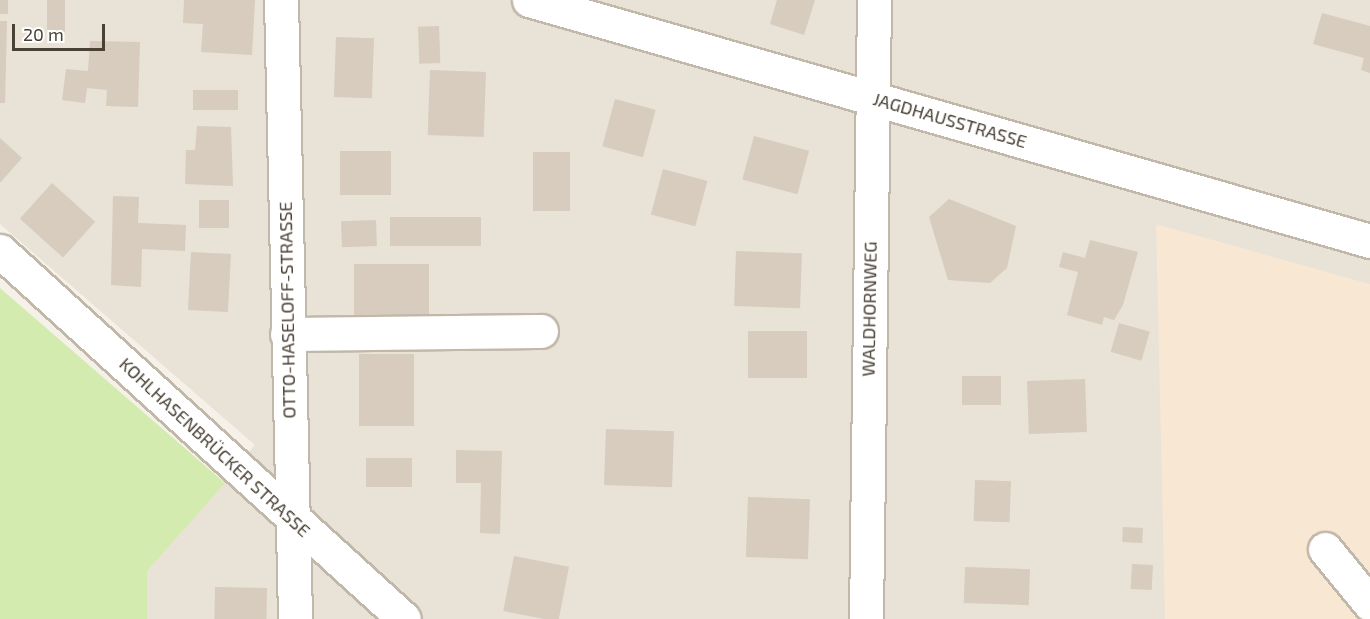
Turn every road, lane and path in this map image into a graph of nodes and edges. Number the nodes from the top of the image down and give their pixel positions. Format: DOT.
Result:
graph roads {
  1 [pos="281,0"];
  2 [pos="529,0"];
  3 [pos="874,0"];
  4 [pos="873,98"];
  5 [pos="1370,241"];
  6 [pos="0,251"];
  7 [pos="541,331"];
  8 [pos="287,334"];
  9 [pos="293,523"];
  10 [pos="1325,549"];
  11 [pos="1370,604"];
  12 [pos="295,619"];
  13 [pos="404,619"];
  14 [pos="866,619"];
  1 -- 8 [label="street, OTTO-HASELOFF-STRASSE"];
  2 -- 4 [label="street, JAGDHAUSSTRASSE"];
  3 -- 4 [label="street, WALDHORNWEG"];
  4 -- 5 [label="street, JAGDHAUSSTRASSE"];
  4 -- 14 [label="street, WALDHORNWEG"];
  6 -- 9 [label="street, KOHLHASENBRÜCKER STRASSE"];
  7 -- 8 [label="street"];
  8 -- 9 [label="street, OTTO-HASELOFF-STRASSE"];
  9 -- 12 [label="street, OTTO-HASELOFF-STRASSE"];
  9 -- 13 [label="street, KOHLHASENBRÜCKER STRASSE"];
  10 -- 11 [label="street"];
}
